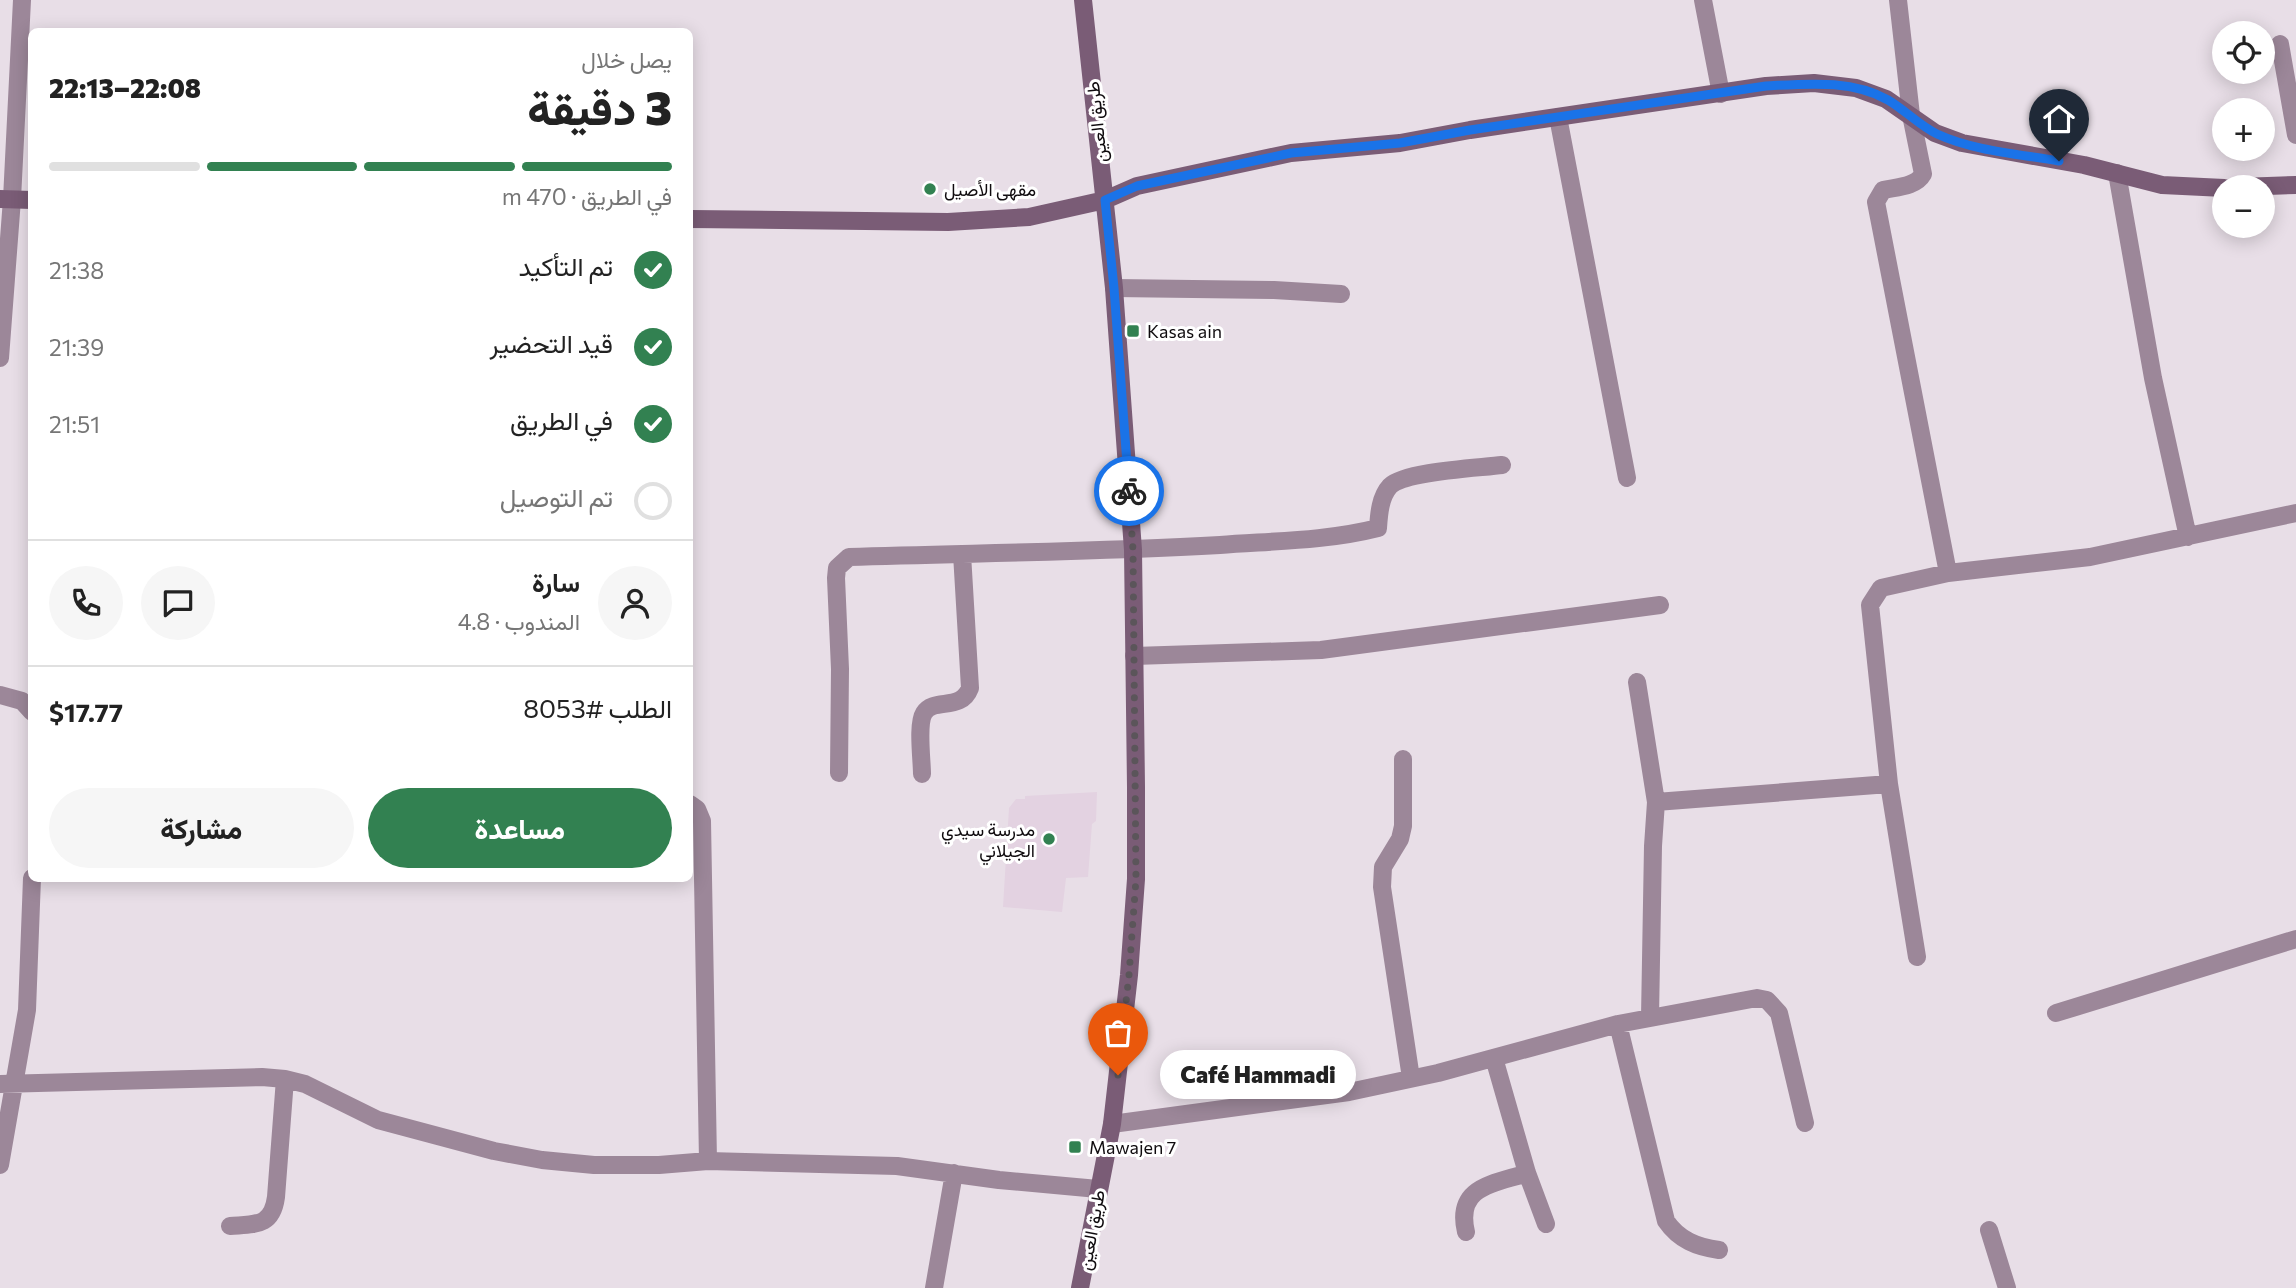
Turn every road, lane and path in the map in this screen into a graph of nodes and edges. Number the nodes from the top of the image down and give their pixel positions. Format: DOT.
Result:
graph roads {
  1 [pos="22,0"];
  2 [pos="1083,0"];
  3 [pos="1703,0"];
  4 [pos="1898,0"];
  5 [pos="2280,44"];
  6 [pos="1721,94"];
  7 [pos="1911,115"];
  8 [pos="1558,117"];
  9 [pos="2296,135"];
  10 [pos="2117,173"];
  11 [pos="2296,185"];
  12 [pos="2275,186"];
  13 [pos="2212,187"];
  14 [pos="6,199"];
  15 [pos="28,200"];
  16 [pos="1105,200"];
  17 [pos="693,219"];
  18 [pos="1114,288"];
  19 [pos="1341,294"];
  20 [pos="0,358"];
  21 [pos="1503,465"];
  22 [pos="1627,478"];
  23 [pos="2296,513"];
  24 [pos="2189,537"];
  25 [pos="1133,550"];
  26 [pos="962,554"];
  27 [pos="1948,573"];
  28 [pos="1660,606"];
  29 [pos="1134,656"];
  30 [pos="1637,682"];
  31 [pos="0,695"];
  32 [pos="28,708"];
  33 [pos="1403,758"];
  34 [pos="839,773"];
  35 [pos="922,774"];
  36 [pos="1889,784"];
  37 [pos="1656,802"];
  38 [pos="693,806"];
  39 [pos="32,882"];
  40 [pos="2296,939"];
  41 [pos="1917,957"];
  42 [pos="2056,1013"];
  43 [pos="1650,1017"];
  44 [pos="1618,1024"];
  45 [pos="1494,1058"];
  46 [pos="285,1079"];
  47 [pos="1411,1079"];
  48 [pos="6,1084"];
  49 [pos="1805,1123"];
  50 [pos="1112,1124"];
  51 [pos="708,1161"];
  52 [pos="0,1165"];
  53 [pos="954,1173"];
  54 [pos="1528,1173"];
  55 [pos="1098,1189"];
  56 [pos="1546,1224"];
  57 [pos="230,1226"];
  58 [pos="1989,1230"];
  59 [pos="1466,1232"];
  60 [pos="1719,1250"];
  61 [pos="934,1288"];
  62 [pos="1080,1288"];
  63 [pos="2007,1288"];
  1 -- 14 [label="street"];
  2 -- 16 [label="street, طريق العين"];
  3 -- 6 [label="street"];
  4 -- 7 [label="street"];
  5 -- 9 [label="street"];
  6 -- 7 [label="street"];
  6 -- 8 [label="street"];
  7 -- 10 [label="street"];
  7 -- 27 [label="street"];
  8 -- 16 [label="street"];
  8 -- 22 [label="street"];
  10 -- 13 [label="street"];
  10 -- 24 [label="street"];
  11 -- 12 [label="street"];
  14 -- 15 [label="street"];
  14 -- 20 [label="street"];
  16 -- 17 [label="street"];
  16 -- 18 [label="street, طريق العين"];
  18 -- 19 [label="street"];
  18 -- 25 [label="street, طريق العين"];
  21 -- 25 [label="street"];
  23 -- 24 [label="street"];
  24 -- 27 [label="street"];
  25 -- 26 [label="street"];
  25 -- 29 [label="street, طريق العين"];
  26 -- 34 [label="street"];
  26 -- 35 [label="street"];
  27 -- 36 [label="street"];
  28 -- 29 [label="street"];
  29 -- 50 [label="street, طريق العين"];
  30 -- 37 [label="street"];
  31 -- 32 [label="street"];
  33 -- 47 [label="street"];
  36 -- 37 [label="street"];
  36 -- 41 [label="street"];
  37 -- 43 [label="street"];
  38 -- 51 [label="street"];
  39 -- 48 [label="street"];
  40 -- 42 [label="street"];
  43 -- 44 [label="street"];
  43 -- 49 [label="street"];
  44 -- 45 [label="street"];
  44 -- 60 [label="street"];
  45 -- 47 [label="street"];
  45 -- 54 [label="street"];
  46 -- 48 [label="street"];
  46 -- 51 [label="street"];
  46 -- 57 [label="street"];
  47 -- 50 [label="street"];
  48 -- 52 [label="street"];
  50 -- 55 [label="street, طريق العين"];
  51 -- 53 [label="street"];
  53 -- 55 [label="street"];
  53 -- 61 [label="street"];
  54 -- 56 [label="street"];
  54 -- 59 [label="street"];
  55 -- 62 [label="street, طريق العين"];
  58 -- 63 [label="street"];
}
